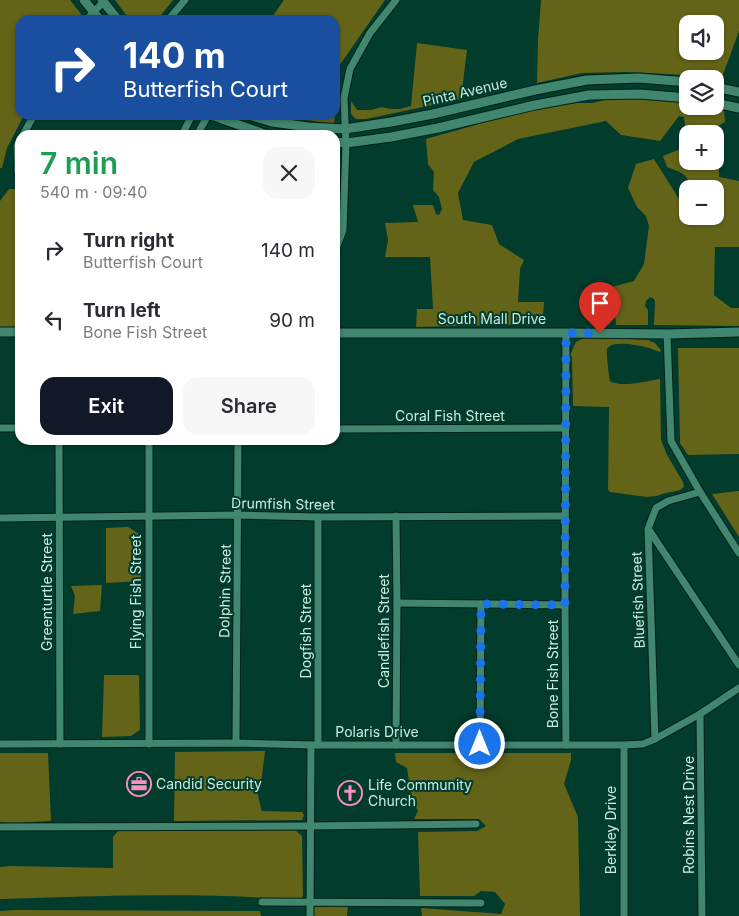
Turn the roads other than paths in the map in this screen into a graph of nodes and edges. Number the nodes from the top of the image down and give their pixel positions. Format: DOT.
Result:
graph roads {
  1 [pos="84,0"];
  2 [pos="185,0"];
  3 [pos="396,0"];
  4 [pos="103,1"];
  5 [pos="90,15"];
  6 [pos="91,15"];
  7 [pos="114,15"];
  8 [pos="172,15"];
  9 [pos="587,80"];
  10 [pos="679,81"];
  11 [pos="724,89"];
  12 [pos="739,92"];
  13 [pos="589,95"];
  14 [pos="679,97"];
  15 [pos="724,105"];
  16 [pos="739,108"];
  17 [pos="224,120"];
  18 [pos="265,120"];
  19 [pos="345,129"];
  20 [pos="253,130"];
  21 [pos="340,142"];
  22 [pos="346,143"];
  23 [pos="340,238"];
  24 [pos="0,332"];
  25 [pos="15,332"];
  26 [pos="739,332"];
  27 [pos="340,333"];
  28 [pos="566,333"];
  29 [pos="667,334"];
  30 [pos="0,428"];
  31 [pos="15,428"];
  32 [pos="566,428"];
  33 [pos="340,429"];
  34 [pos="59,445"];
  35 [pos="149,445"];
  36 [pos="238,445"];
  37 [pos="700,492"];
  38 [pos="238,515"];
  39 [pos="149,516"];
  40 [pos="396,516"];
  41 [pos="565,516"];
  42 [pos="318,517"];
  43 [pos="0,518"];
  44 [pos="59,518"];
  45 [pos="648,529"];
  46 [pos="739,553"];
  47 [pos="397,603"];
  48 [pos="481,604"];
  49 [pos="565,605"];
  50 [pos="739,665"];
  51 [pos="739,688"];
  52 [pos="700,714"];
  53 [pos="655,739"];
  54 [pos="236,743"];
  55 [pos="0,744"];
  56 [pos="60,744"];
  57 [pos="149,744"];
  58 [pos="480,744"];
  59 [pos="314,745"];
  60 [pos="396,745"];
  61 [pos="566,745"];
  62 [pos="624,745"];
  63 [pos="476,824"];
  64 [pos="310,826"];
  65 [pos="0,827"];
  66 [pos="262,902"];
  67 [pos="310,902"];
  68 [pos="481,903"];
  69 [pos="310,916"];
  70 [pos="624,916"];
  71 [pos="702,916"];
  1 -- 5 [label="street"];
  2 -- 8 [label="street"];
  3 -- 19 [label="street"];
  4 -- 6 [label="street"];
  4 -- 7 [label="street"];
  9 -- 10 [label="street, Pinta Avenue"];
  9 -- 13 [label="street"];
  9 -- 19 [label="street, Pinta Avenue"];
  11 -- 12 [label="street"];
  13 -- 14 [label="street, Pinta Avenue"];
  13 -- 22 [label="street, Pinta Avenue"];
  15 -- 16 [label="street"];
  17 -- 20 [label="street"];
  18 -- 19 [label="street, Pinta Avenue"];
  19 -- 22 [label="street"];
  21 -- 22 [label="street, Pinta Avenue"];
  22 -- 23 [label="street"];
  24 -- 25 [label="street"];
  26 -- 29 [label="street, South Mall Drive"];
  27 -- 28 [label="street, South Mall Drive"];
  28 -- 29 [label="street, South Mall Drive"];
  28 -- 32 [label="street, Bone Fish Street"];
  29 -- 37 [label="street"];
  30 -- 31 [label="street"];
  32 -- 33 [label="street, Coral Fish Street"];
  32 -- 41 [label="street, Bone Fish Street"];
  34 -- 44 [label="street, Greenturtle Street"];
  35 -- 39 [label="street, Flying Fish Street"];
  36 -- 38 [label="street, Dolphin Street"];
  37 -- 45 [label="street, Bluefish Street"];
  37 -- 46 [label="street"];
  38 -- 39 [label="street, Drumfish Street"];
  38 -- 42 [label="street, Drumfish Street"];
  38 -- 54 [label="street, Dolphin Street"];
  39 -- 44 [label="street, Drumfish Street"];
  39 -- 57 [label="street, Flying Fish Street"];
  40 -- 41 [label="street, Drumfish Street"];
  40 -- 42 [label="street, Drumfish Street"];
  40 -- 47 [label="street, Candlefish Street"];
  41 -- 49 [label="street, Bone Fish Street"];
  42 -- 59 [label="street, Dogfish Street"];
  43 -- 44 [label="street, Drumfish Street"];
  44 -- 56 [label="street, Greenturtle Street"];
  45 -- 50 [label="street"];
  45 -- 53 [label="street, Bluefish Street"];
  47 -- 48 [label="street"];
  47 -- 60 [label="street, Candlefish Street"];
  48 -- 49 [label="street"];
  48 -- 58 [label="street"];
  49 -- 61 [label="street, Bone Fish Street"];
  51 -- 52 [label="street, Polaris Drive"];
  52 -- 53 [label="street, Polaris Drive"];
  52 -- 71 [label="street, Robins Nest Drive"];
  53 -- 62 [label="street, Polaris Drive"];
  54 -- 57 [label="street, Polaris Drive"];
  54 -- 59 [label="street, Polaris Drive"];
  55 -- 56 [label="street, Polaris Drive"];
  56 -- 57 [label="street, Polaris Drive"];
  58 -- 60 [label="street, Polaris Drive"];
  58 -- 61 [label="street, Polaris Drive"];
  59 -- 60 [label="street, Polaris Drive"];
  59 -- 64 [label="street, Dogfish Street"];
  61 -- 62 [label="street, Polaris Drive"];
  62 -- 70 [label="street, Berkley Drive"];
  63 -- 64 [label="street"];
  64 -- 65 [label="street"];
  64 -- 67 [label="street, Dogfish Street"];
  66 -- 67 [label="street"];
  67 -- 68 [label="street"];
  67 -- 69 [label="street, Dogfish Street"];
}
